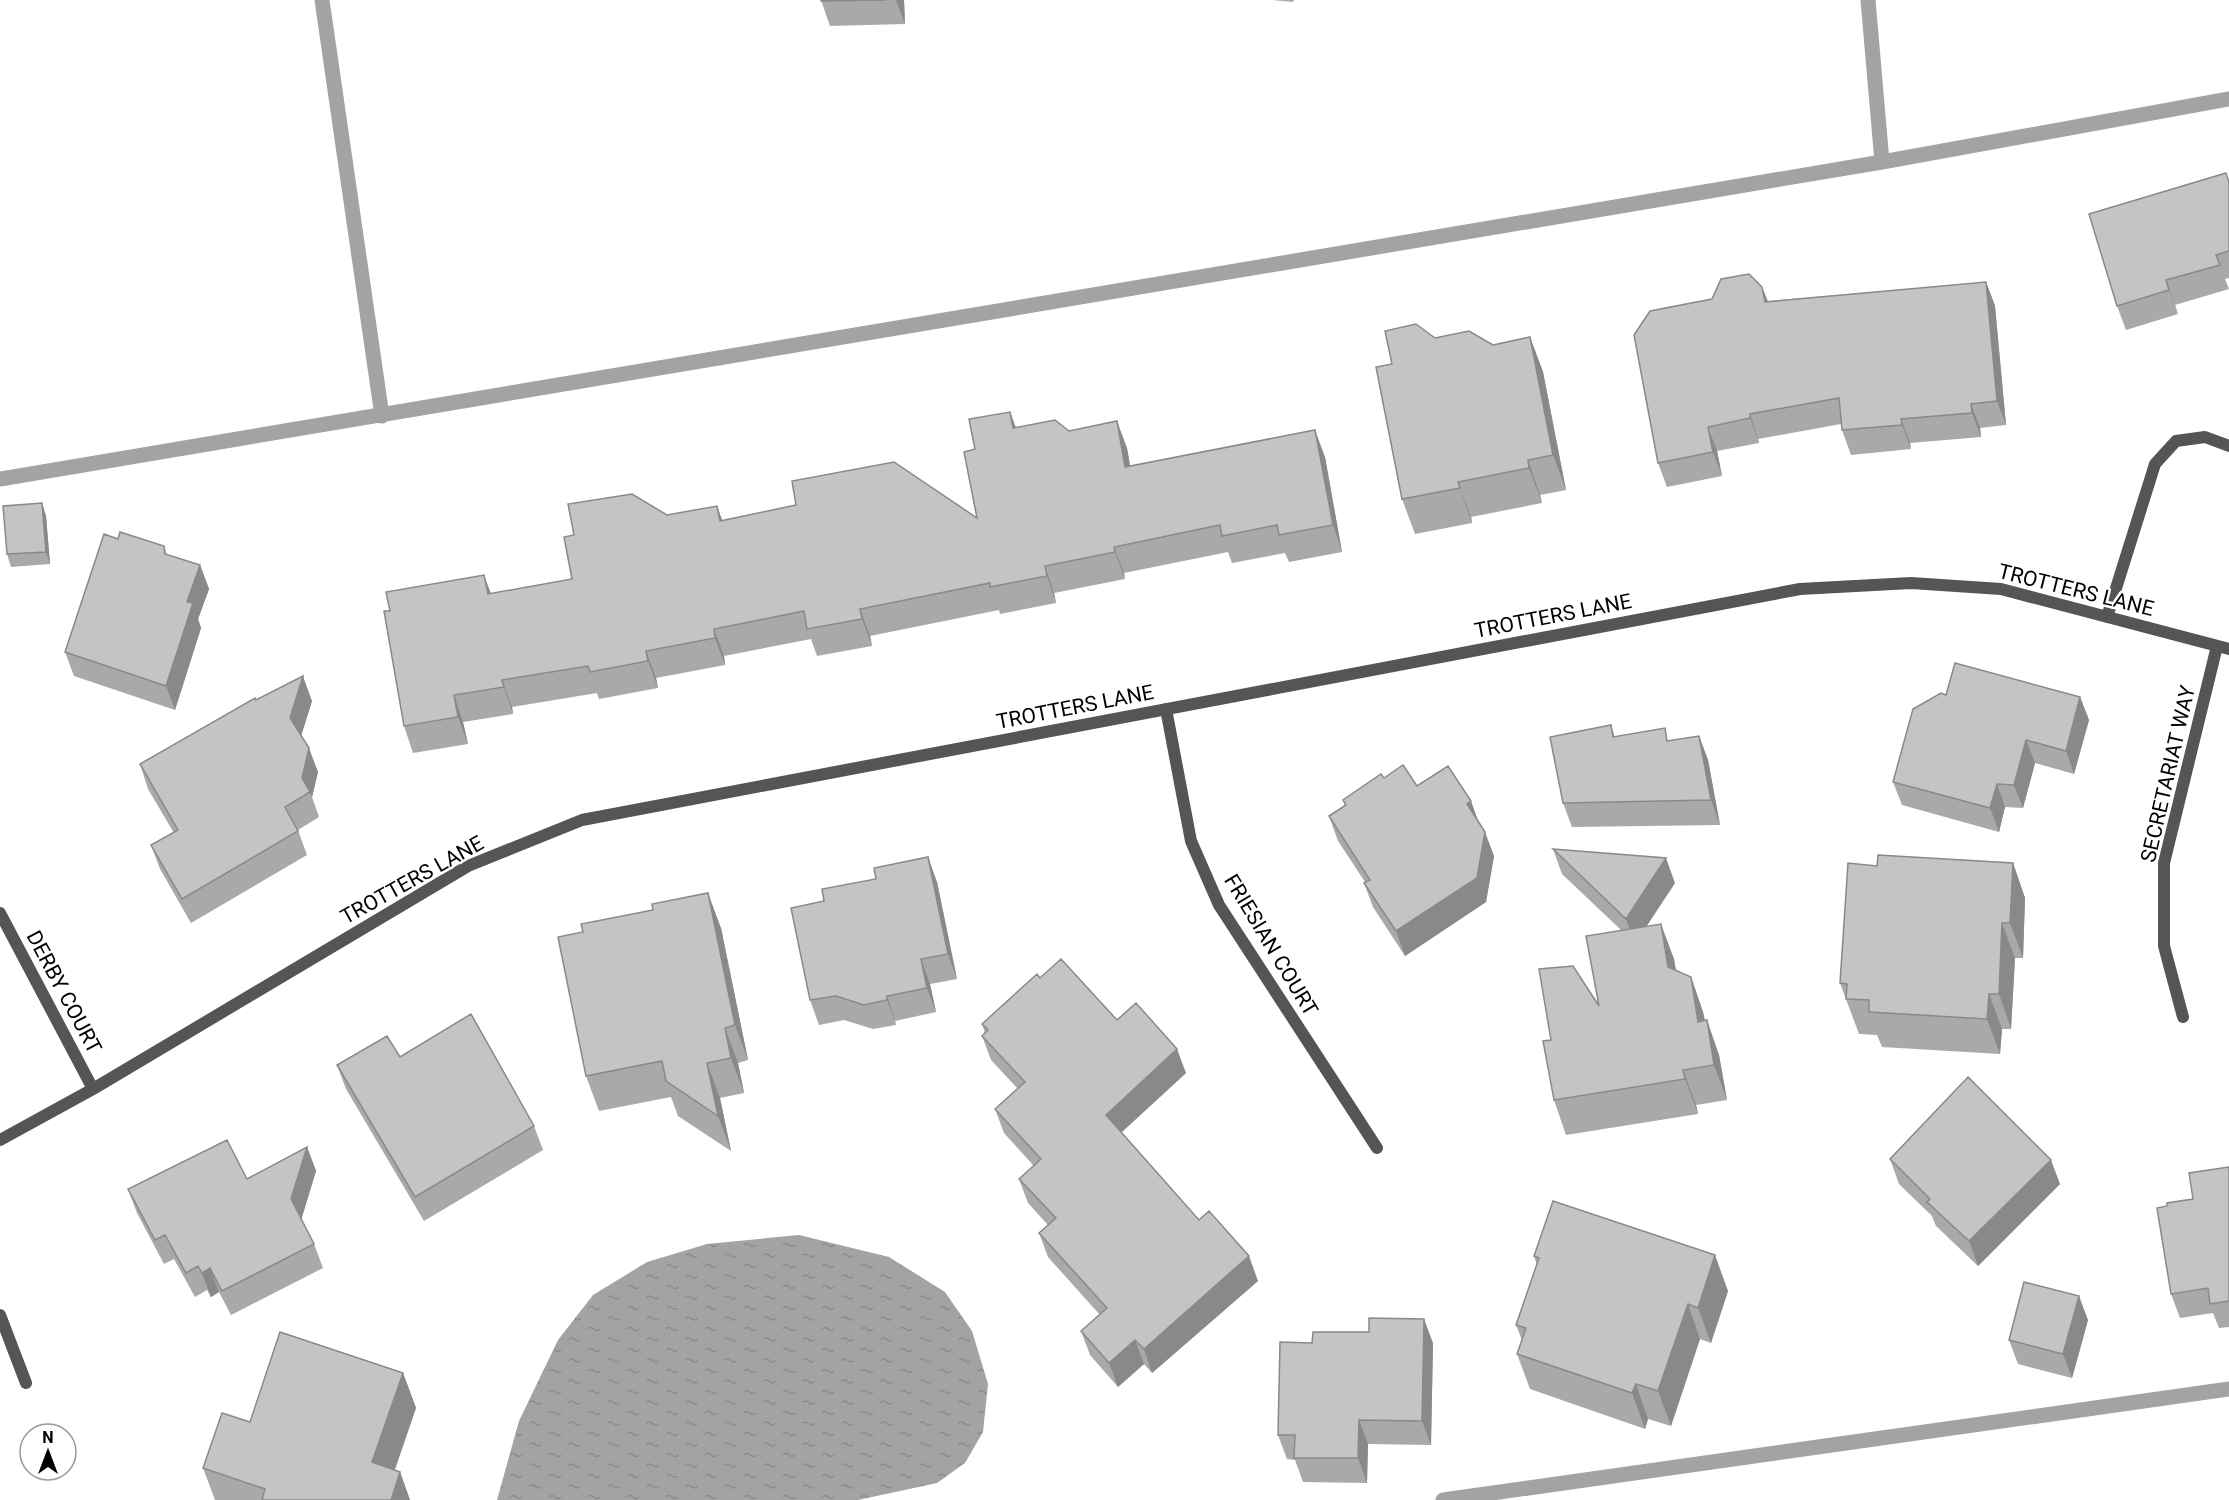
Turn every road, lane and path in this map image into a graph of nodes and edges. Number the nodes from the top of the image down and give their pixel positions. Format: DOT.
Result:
graph roads {
  1 [pos="2229,446"];
  2 [pos="2107,617"];
  3 [pos="2223,647"];
  4 [pos="1166,709"];
  5 [pos="0,912"];
  6 [pos="2183,1017"];
  7 [pos="93,1089"];
  8 [pos="0,1140"];
  9 [pos="1377,1148"];
  10 [pos="0,1315"];
  11 [pos="26,1383"];
  1 -- 2 [label="street"];
  2 -- 3 [label="street, TROTTERS LANE"];
  2 -- 4 [label="street, TROTTERS LANE"];
  3 -- 6 [label="street, SECRETARIAT WAY"];
  4 -- 7 [label="street, TROTTERS LANE"];
  4 -- 9 [label="street, FRIESIAN COURT"];
  5 -- 7 [label="street, DERBY COURT"];
  7 -- 8 [label="street, TROTTERS LANE"];
  10 -- 11 [label="street"];
}
